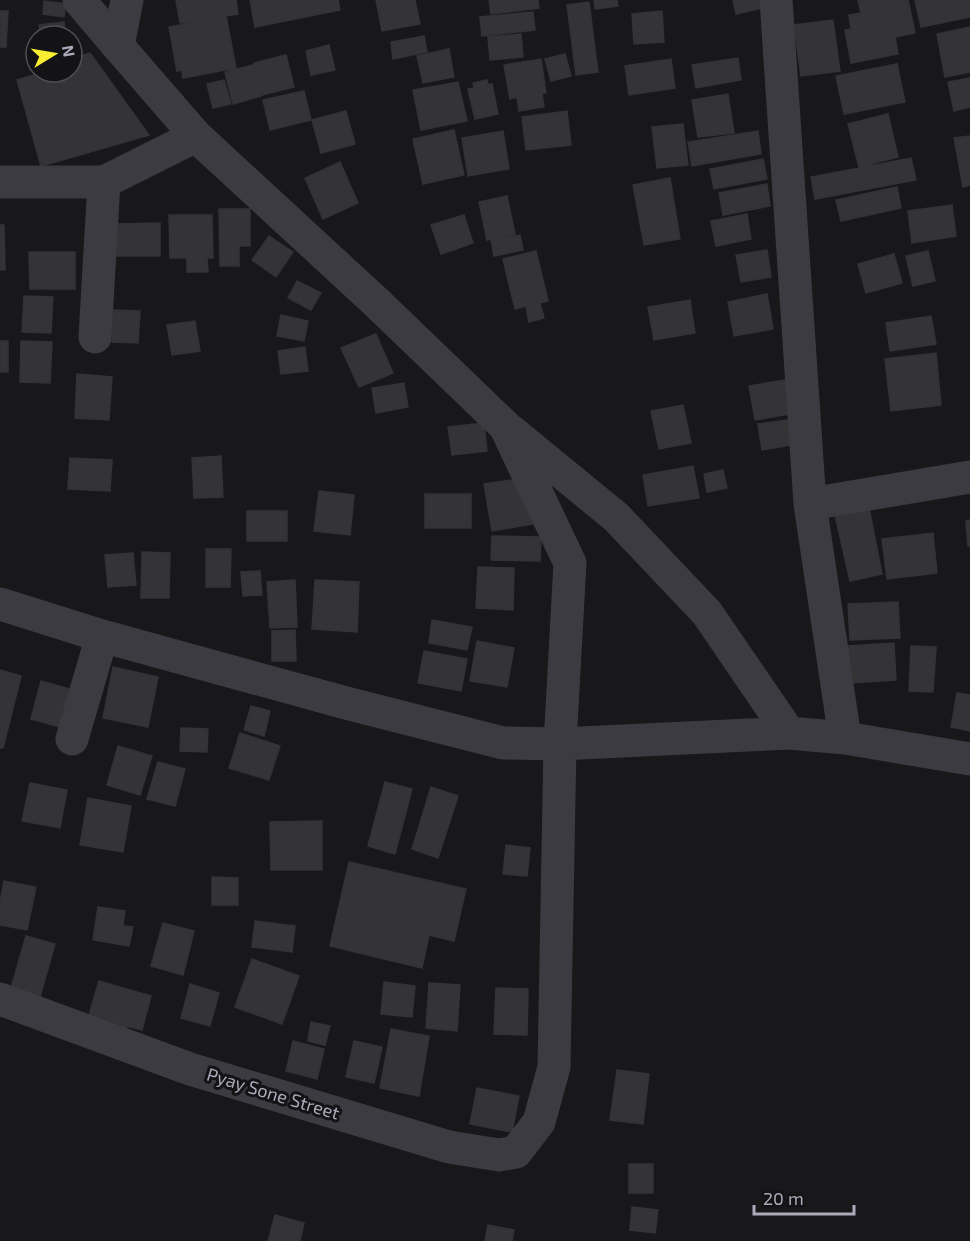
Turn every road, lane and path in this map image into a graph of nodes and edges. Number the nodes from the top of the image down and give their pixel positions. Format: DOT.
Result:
graph roads {
  1 [pos="79,0"];
  2 [pos="127,0"];
  3 [pos="776,0"];
  4 [pos="118,46"];
  5 [pos="196,136"];
  6 [pos="0,182"];
  7 [pos="104,182"];
  8 [pos="95,337"];
  9 [pos="505,426"];
  10 [pos="970,477"];
  11 [pos="810,504"];
  12 [pos="0,604"];
  13 [pos="102,636"];
  14 [pos="789,733"];
  15 [pos="845,738"];
  16 [pos="72,739"];
  17 [pos="560,744"];
  18 [pos="970,759"];
  19 [pos="0,999"];
  1 -- 4 [label="street"];
  2 -- 4 [label="street"];
  3 -- 11 [label="street"];
  4 -- 5 [label="street"];
  5 -- 7 [label="street"];
  5 -- 9 [label="street"];
  6 -- 7 [label="street"];
  7 -- 8 [label="street"];
  9 -- 14 [label="street"];
  9 -- 17 [label="street"];
  10 -- 11 [label="street"];
  11 -- 15 [label="street"];
  12 -- 13 [label="street"];
  13 -- 16 [label="street"];
  13 -- 17 [label="street"];
  14 -- 15 [label="street"];
  14 -- 17 [label="street"];
  15 -- 18 [label="street"];
  17 -- 19 [label="street, Pyay Sone Street"];
}
